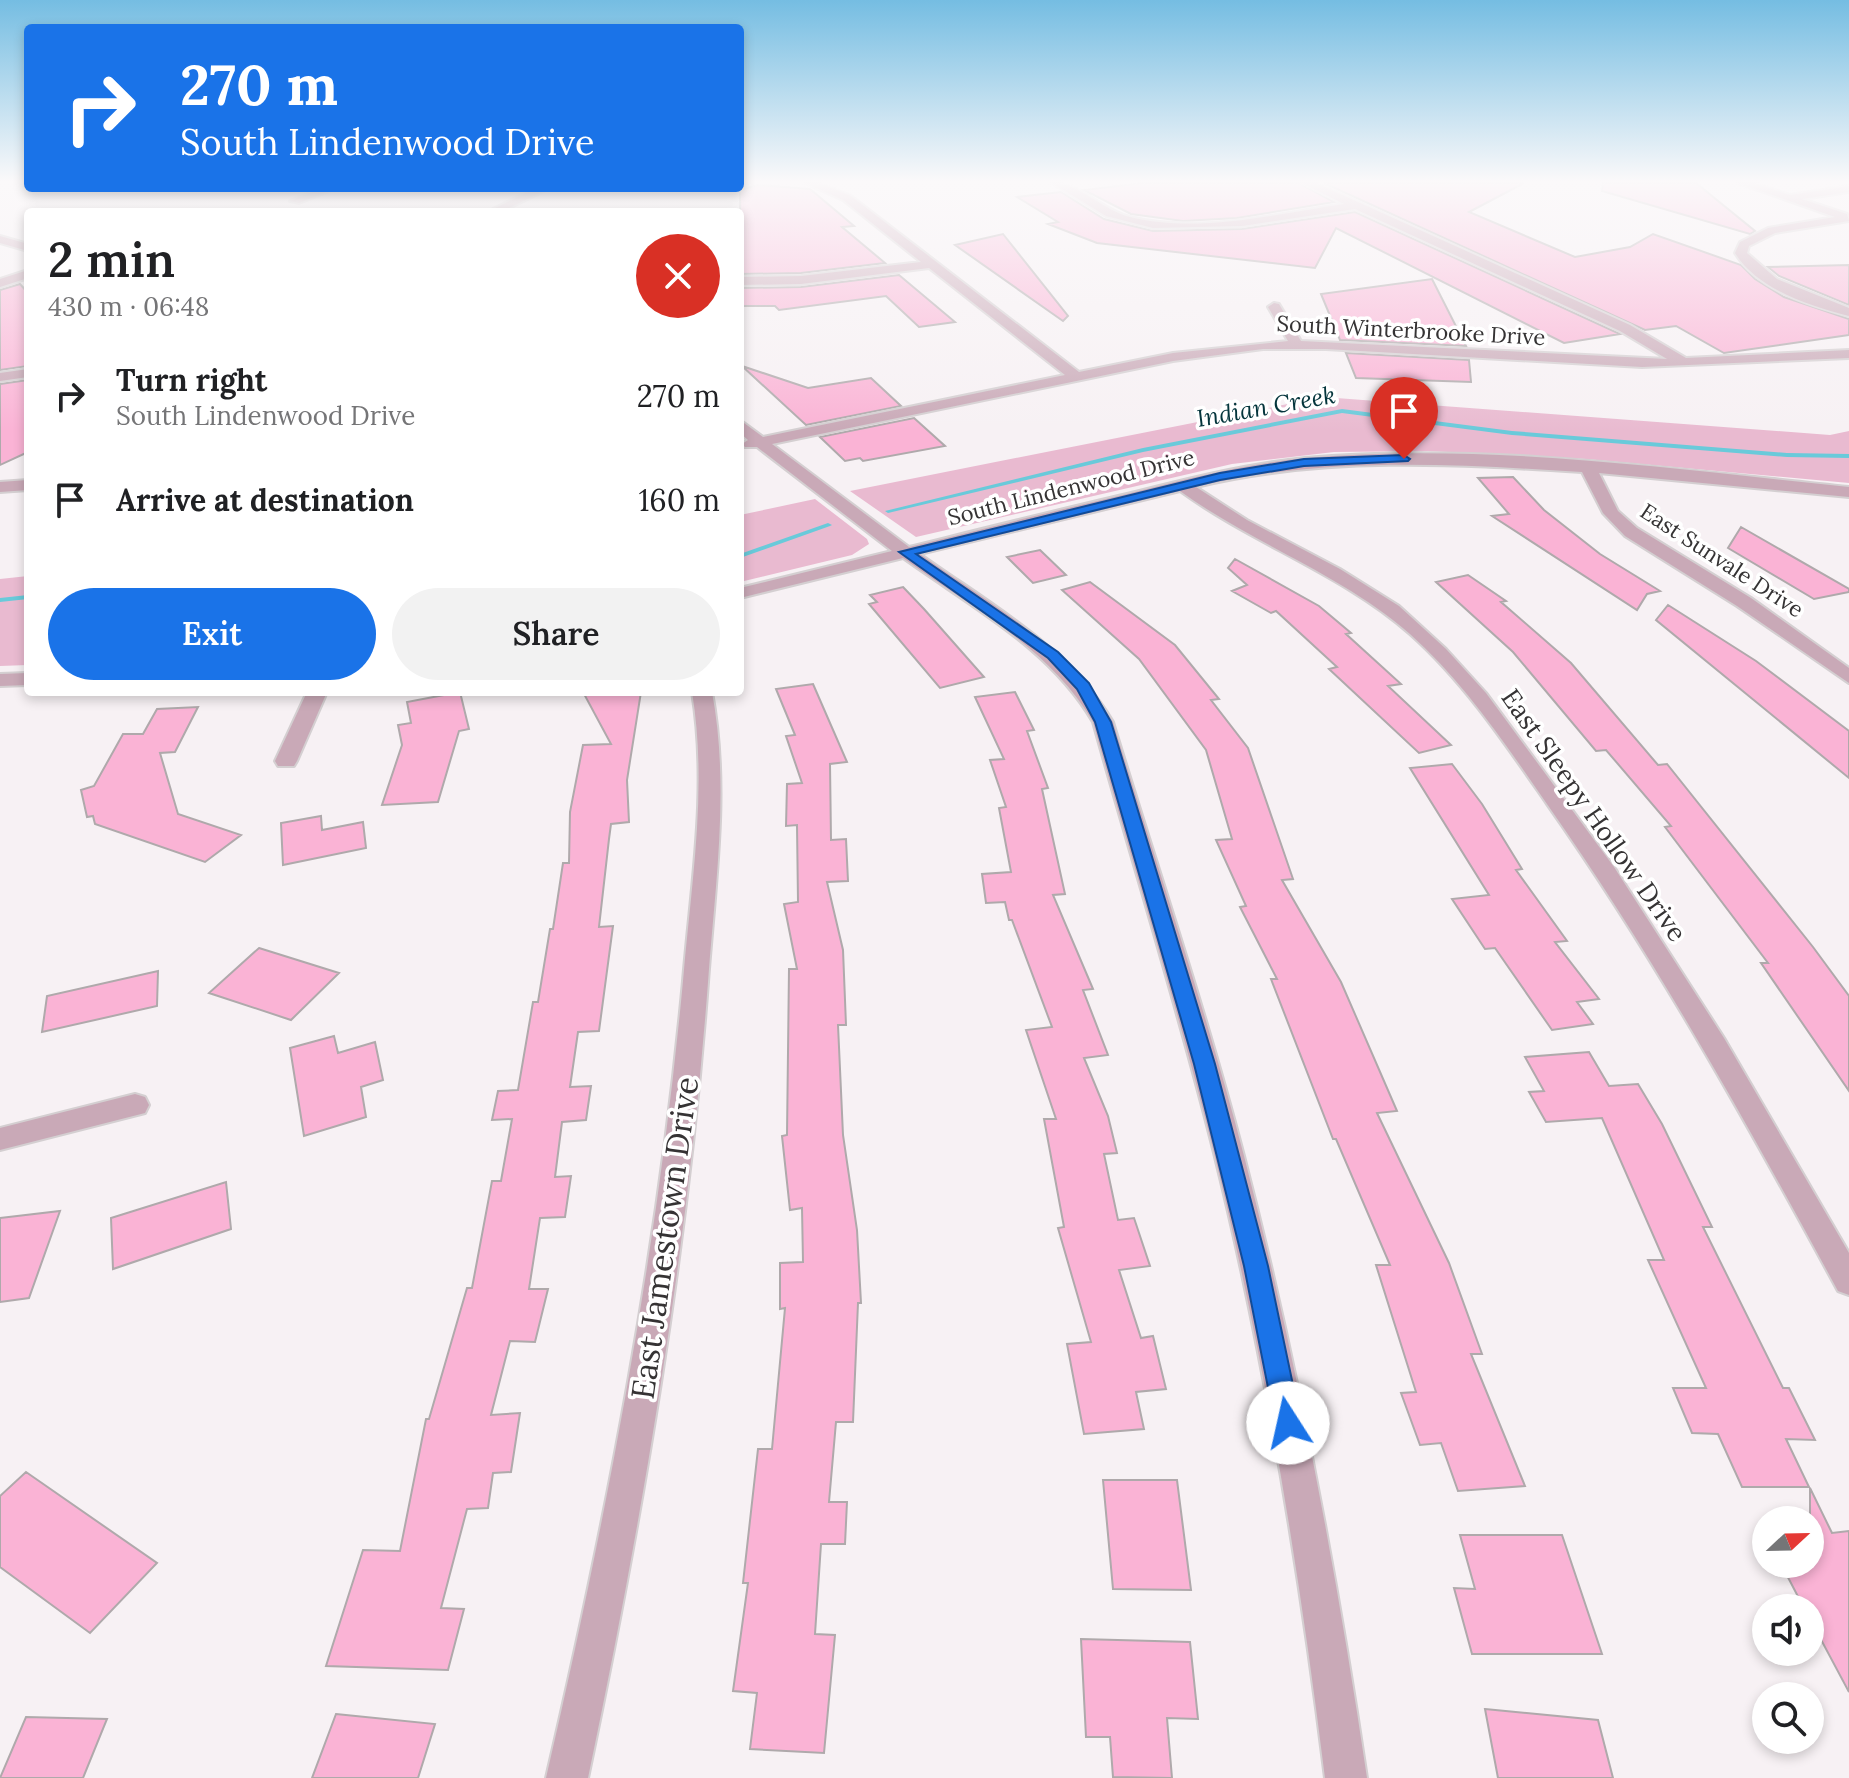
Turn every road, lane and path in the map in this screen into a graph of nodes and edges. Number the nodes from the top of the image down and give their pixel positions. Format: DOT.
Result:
graph roads {
  1 [pos="915,266"];
  2 [pos="934,266"];
  3 [pos="1490,266"];
  4 [pos="1749,266"];
  5 [pos="24,275"];
  6 [pos="744,281"];
  7 [pos="0,283"];
  8 [pos="1274,307"];
  9 [pos="1849,312"];
  10 [pos="1297,345"];
  11 [pos="1849,354"];
  12 [pos="1682,362"];
  13 [pos="24,374"];
  14 [pos="0,377"];
  15 [pos="1076,377"];
  16 [pos="744,429"];
  17 [pos="759,442"];
  18 [pos="744,445"];
  19 [pos="1588,467"];
  20 [pos="24,485"];
  21 [pos="1183,485"];
  22 [pos="0,487"];
  23 [pos="1849,492"];
  24 [pos="905,552"];
  25 [pos="744,592"];
  26 [pos="1849,677"];
  27 [pos="24,679"];
  28 [pos="0,680"];
  29 [pos="315,696"];
  30 [pos="703,696"];
  31 [pos="286,761"];
  32 [pos="135,1105"];
  33 [pos="0,1139"];
  34 [pos="1849,1282"];
  35 [pos="567,1778"];
  36 [pos="1346,1778"];
  1 -- 6 [label="street"];
  2 -- 15 [label="street"];
  3 -- 12 [label="street"];
  4 -- 9 [label="street"];
  5 -- 7 [label="street"];
  8 -- 10 [label="street"];
  10 -- 12 [label="street, South Winterbrooke Drive"];
  10 -- 15 [label="street, South Winterbrooke Drive"];
  11 -- 12 [label="street, South Winterbrooke Drive"];
  13 -- 14 [label="street"];
  15 -- 17 [label="street, South Winterbrooke Drive"];
  16 -- 17 [label="street"];
  17 -- 18 [label="street, South Winterbrooke Drive"];
  17 -- 24 [label="street"];
  19 -- 21 [label="street, South Lindenwood Drive"];
  19 -- 23 [label="street, South Lindenwood Drive"];
  19 -- 26 [label="street, East Sunvale Drive"];
  20 -- 22 [label="street"];
  21 -- 24 [label="street, South Lindenwood Drive"];
  21 -- 34 [label="street, East Sleepy Hollow Drive"];
  24 -- 25 [label="street, South Lindenwood Drive"];
  24 -- 36 [label="street"];
  27 -- 28 [label="street"];
  29 -- 31 [label="street"];
  30 -- 35 [label="street, East Jamestown Drive"];
  32 -- 33 [label="street"];
}
